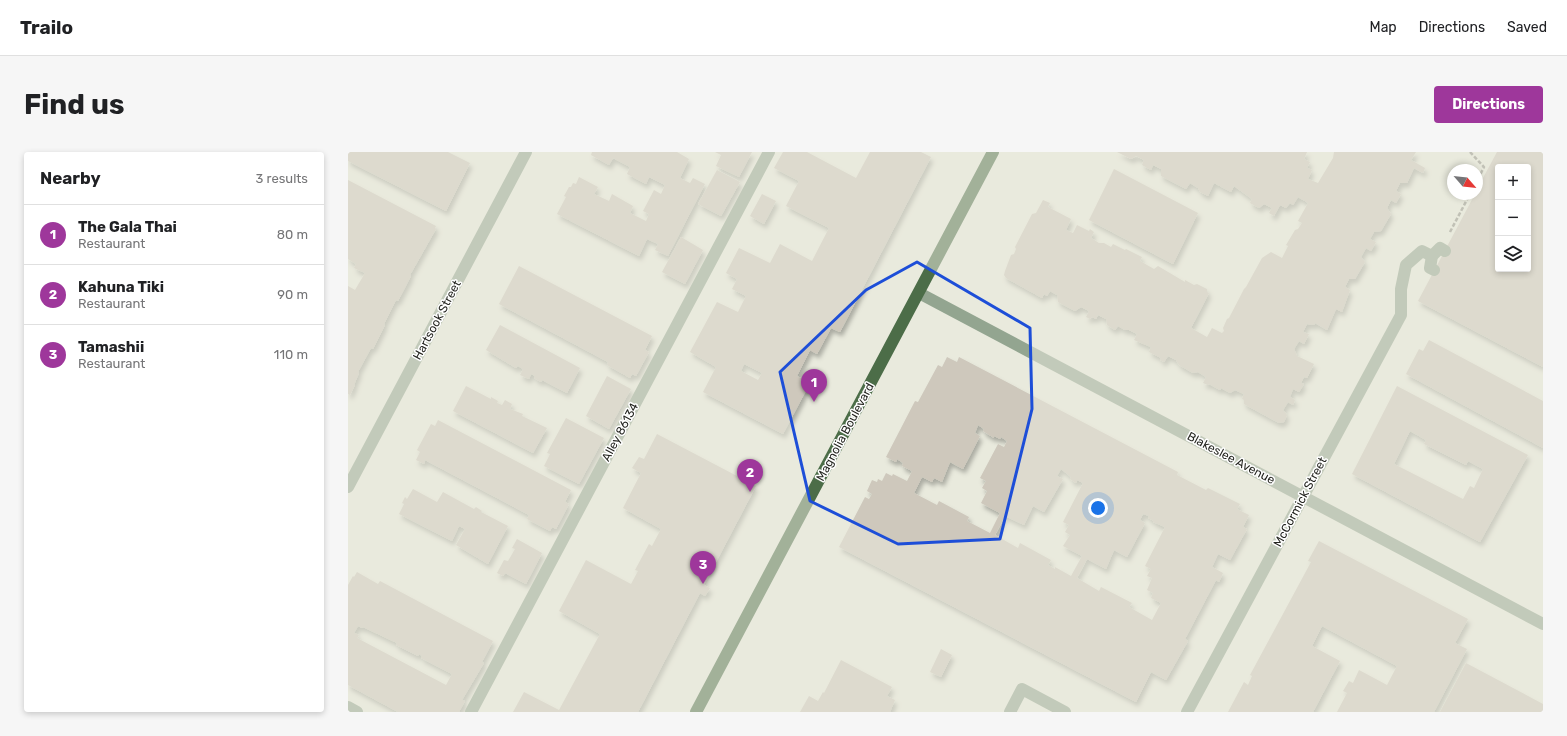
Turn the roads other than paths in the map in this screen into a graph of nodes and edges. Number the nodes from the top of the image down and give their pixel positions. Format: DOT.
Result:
graph roads {
  1 [pos="526,152"];
  2 [pos="769,152"];
  3 [pos="993,152"];
  4 [pos="1445,251"];
  5 [pos="1432,256"];
  6 [pos="1434,270"];
  7 [pos="919,292"];
  8 [pos="348,487"];
  9 [pos="1304,496"];
  10 [pos="1543,624"];
  11 [pos="348,708"];
  12 [pos="357,712"];
  13 [pos="471,712"];
  14 [pos="696,712"];
  15 [pos="1010,712"];
  16 [pos="1065,712"];
  17 [pos="1188,712"];
  1 -- 8 [label="street, Hartsook Street"];
  2 -- 13 [label="street, Alley 86134"];
  3 -- 7 [label="main road, Magnolia Boulevard"];
  4 -- 5 [label="street"];
  5 -- 6 [label="street"];
  5 -- 9 [label="street, McCormick Street"];
  7 -- 9 [label="street, Blakeslee Avenue"];
  7 -- 14 [label="main road, Magnolia Boulevard"];
  9 -- 10 [label="street, Blakeslee Avenue"];
  9 -- 17 [label="street, McCormick Street"];
  11 -- 12 [label="street"];
  15 -- 16 [label="street"];
}
